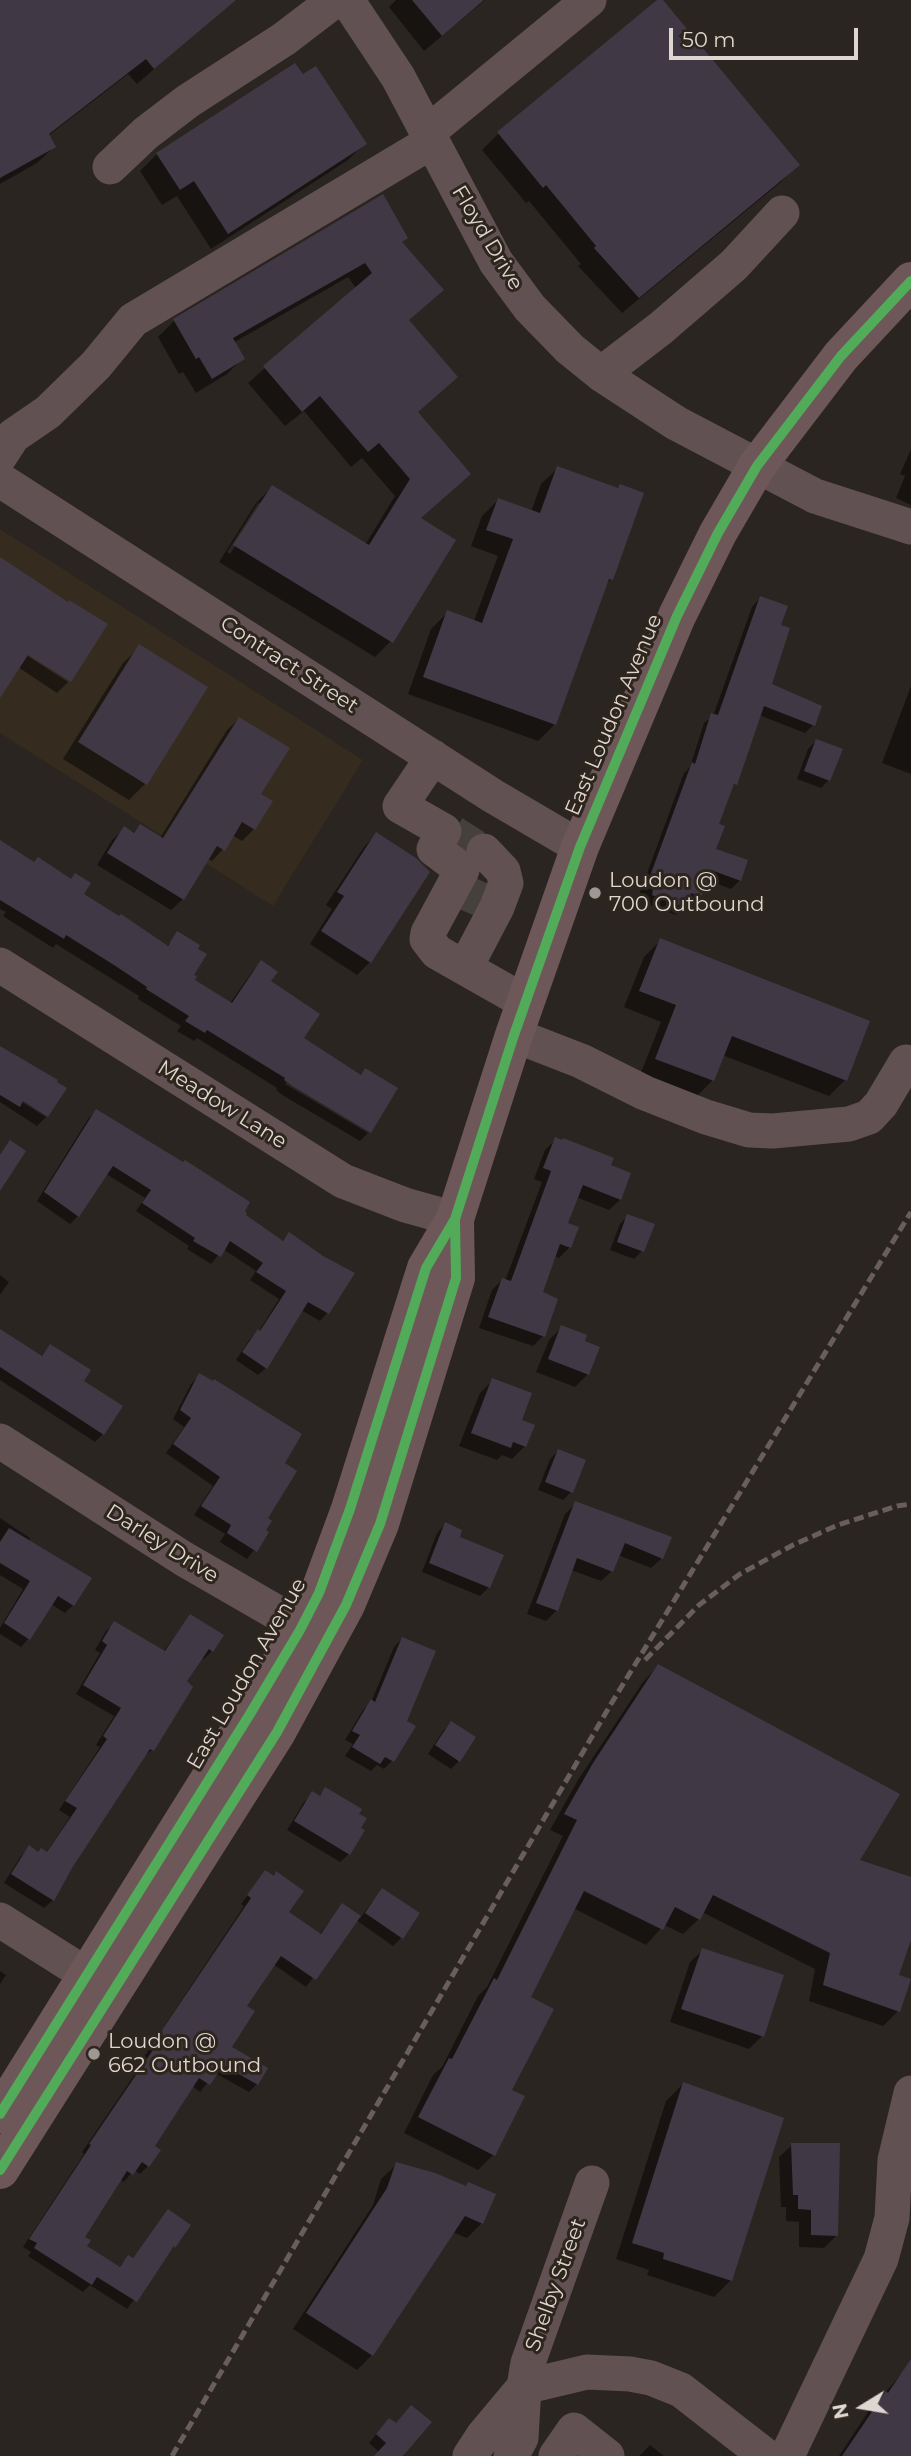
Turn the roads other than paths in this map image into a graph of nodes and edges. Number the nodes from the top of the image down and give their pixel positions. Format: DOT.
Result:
graph roads {
  1 [pos="335,0"];
  2 [pos="347,0"];
  3 [pos="589,0"];
  4 [pos="429,138"];
  5 [pos="110,167"];
  6 [pos="782,213"];
  7 [pos="911,281"];
  8 [pos="601,374"];
  9 [pos="0,456"];
  10 [pos="757,466"];
  11 [pos="0,480"];
  12 [pos="911,527"];
  13 [pos="433,757"];
  14 [pos="580,847"];
  15 [pos="468,868"];
  16 [pos="0,965"];
  17 [pos="465,968"];
  18 [pos="519,1019"];
  19 [pos="906,1062"];
  20 [pos="455,1219"];
  21 [pos="0,1441"];
  22 [pos="313,1637"];
  23 [pos="0,1920"];
  24 [pos="101,1984"];
  25 [pos="911,2093"];
  26 [pos="0,2114"];
  27 [pos="0,2170"];
  28 [pos="592,2183"];
  29 [pos="524,2387"];
  30 [pos="470,2456"];
  31 [pos="511,2456"];
  32 [pos="556,2456"];
  33 [pos="607,2456"];
  34 [pos="766,2456"];
  35 [pos="787,2456"];
  1 -- 5 [label="street"];
  2 -- 4 [label="street, Floyd Drive"];
  3 -- 4 [label="street"];
  4 -- 8 [label="street, Floyd Drive"];
  4 -- 9 [label="street"];
  6 -- 8 [label="street"];
  7 -- 10 [label="main road, East Loudon Avenue"];
  8 -- 10 [label="street, Floyd Drive"];
  10 -- 12 [label="street, Floyd Drive"];
  10 -- 14 [label="main road, East Loudon Avenue"];
  11 -- 13 [label="street, Contract Street"];
  13 -- 14 [label="street, Contract Street"];
  13 -- 15 [label="street"];
  14 -- 18 [label="main road, East Loudon Avenue"];
  15 -- 17 [label="street"];
  15 -- 17 [label="street"];
  16 -- 20 [label="street, Meadow Lane"];
  17 -- 18 [label="street"];
  18 -- 19 [label="street"];
  18 -- 20 [label="main road, East Loudon Avenue"];
  20 -- 22 [label="main road, East Loudon Avenue"];
  21 -- 22 [label="street, Darley Drive"];
  22 -- 24 [label="main road, East Loudon Avenue"];
  23 -- 24 [label="street"];
  24 -- 26 [label="main road, East Loudon Avenue"];
  24 -- 27 [label="main road, East Loudon Avenue"];
  25 -- 35 [label="street"];
  28 -- 29 [label="street, Shelby Street"];
  29 -- 30 [label="street, Shelby Street"];
  29 -- 31 [label="street, Shelby Street"];
  29 -- 34 [label="street"];
  32 -- 33 [label="street"];
}
